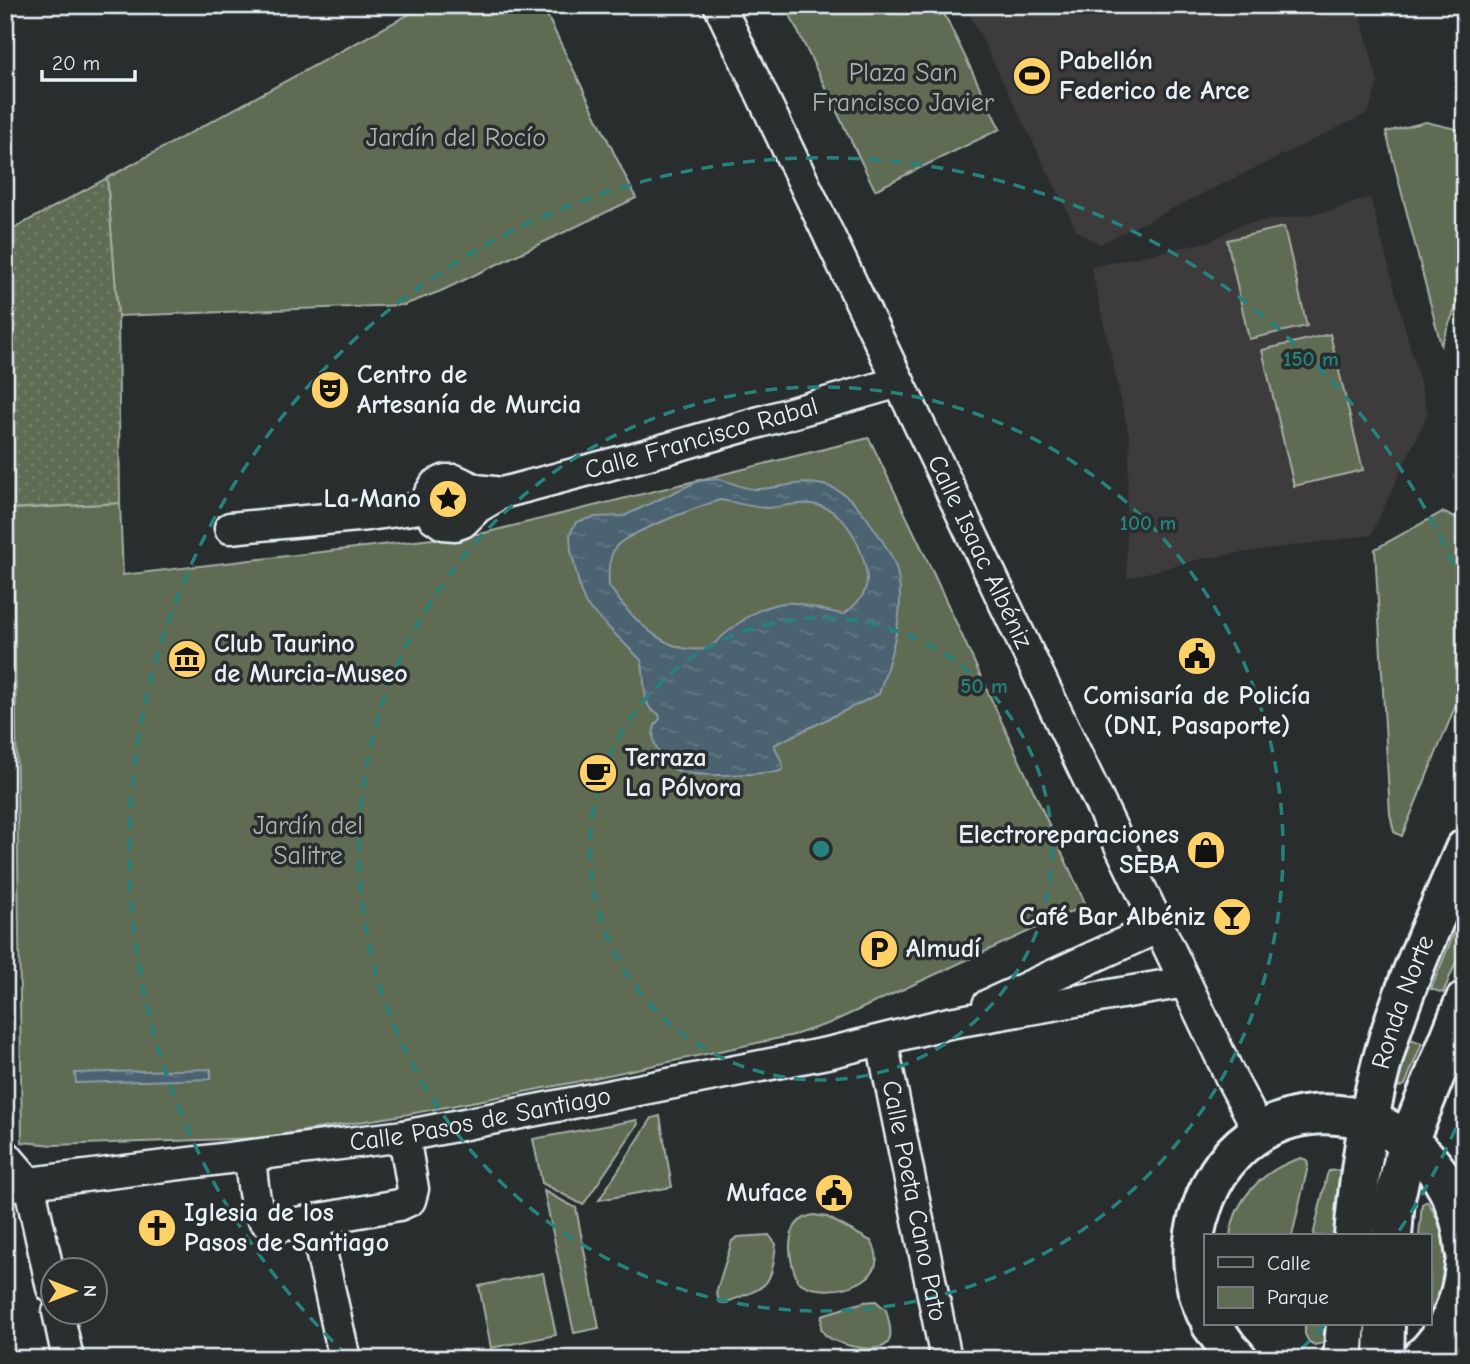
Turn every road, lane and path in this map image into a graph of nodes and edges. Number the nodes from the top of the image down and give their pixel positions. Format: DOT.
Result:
graph roads {
  1 [pos="719,5"];
  2 [pos="899,382"];
  3 [pos="230,528"];
  4 [pos="1465,849"];
  5 [pos="1159,927"];
  6 [pos="1185,982"];
  7 [pos="1465,1001"];
  8 [pos="949,1023"];
  9 [pos="882,1041"];
  10 [pos="1369,1120"];
  11 [pos="1260,1133"];
  12 [pos="404,1136"];
  13 [pos="1408,1142"];
  14 [pos="5,1155"];
  15 [pos="250,1156"];
  16 [pos="17,1184"];
  17 [pos="314,1220"];
  18 [pos="1354,1234"];
  19 [pos="1392,1234"];
  20 [pos="1464,1242"];
  21 [pos="41,1256"];
  22 [pos="1204,1308"];
  23 [pos="61,1326"];
  24 [pos="1212,1326"];
  25 [pos="1346,1326"];
  26 [pos="1385,1326"];
  27 [pos="68,1359"];
  28 [pos="345,1359"];
  29 [pos="946,1359"];
  30 [pos="1238,1359"];
  31 [pos="1343,1359"];
  32 [pos="1384,1359"];
  33 [pos="1421,1359"];
  1 -- 2 [label="street, Calle Isaac Albéniz"];
  2 -- 3 [label="street, Calle Francisco Rabal"];
  2 -- 5 [label="street, Calle Isaac Albéniz"];
  4 -- 10 [label="main road, Ronda Norte"];
  5 -- 6 [label="street, Calle Isaac Albéniz"];
  5 -- 8 [label="street, Calle Pasos de Santiago"];
  6 -- 8 [label="street, Calle Pasos de Santiago"];
  6 -- 11 [label="street, Calle Isaac Albéniz"];
  7 -- 13 [label="main road, Ronda Norte"];
  8 -- 9 [label="street, Calle Pasos de Santiago"];
  9 -- 12 [label="street, Calle Pasos de Santiago"];
  9 -- 29 [label="street, Calle Poeta Cano Pato"];
  10 -- 11 [label="main road"];
  10 -- 13 [label="main road"];
  10 -- 18 [label="main road, Ronda Norte"];
  11 -- 22 [label="main road"];
  12 -- 15 [label="street, Calle Pasos de Santiago"];
  12 -- 17 [label="street"];
  13 -- 19 [label="main road, Ronda Norte"];
  13 -- 20 [label="main road"];
  14 -- 16 [label="street"];
  15 -- 16 [label="street, Calle Pasos de Santiago"];
  15 -- 17 [label="street"];
  16 -- 21 [label="street"];
  17 -- 28 [label="street"];
  20 -- 33 [label="main road"];
  23 -- 27 [label="street"];
  24 -- 30 [label="main road"];
  25 -- 31 [label="main road"];
  26 -- 32 [label="main road"];
}
